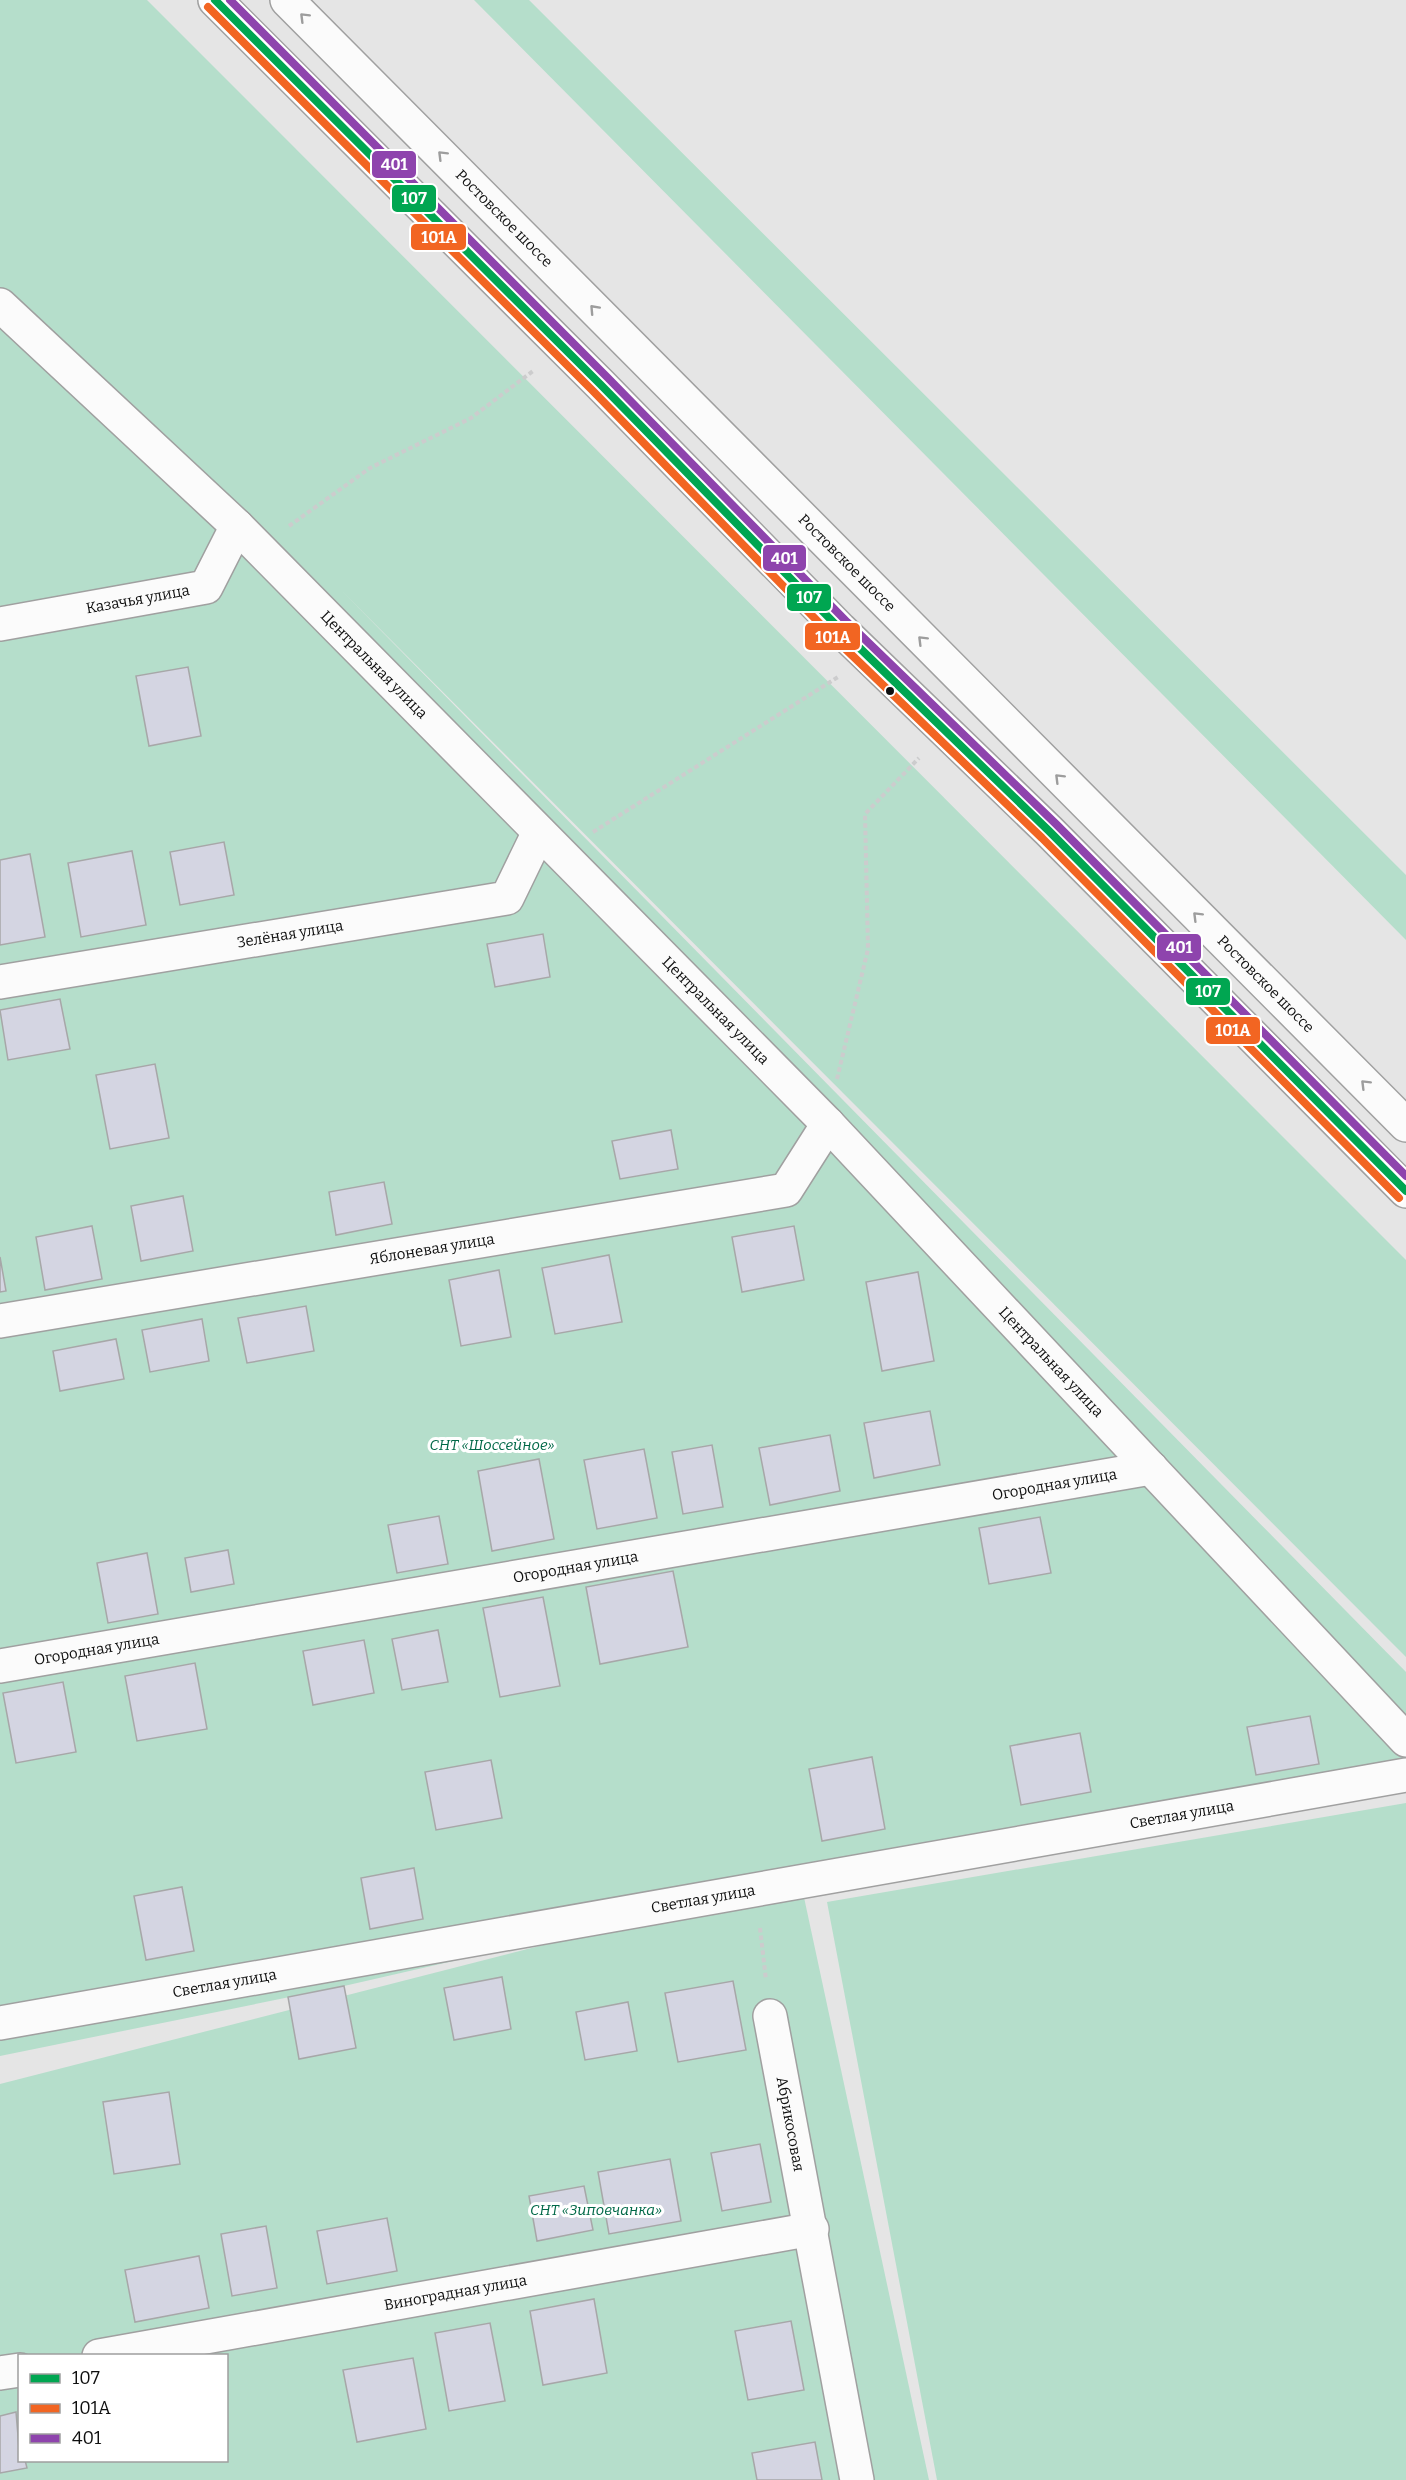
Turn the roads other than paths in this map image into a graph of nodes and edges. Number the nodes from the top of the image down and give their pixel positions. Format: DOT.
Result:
graph roads {
  1 [pos="215,0"];
  2 [pos="287,0"];
  3 [pos="0,305"];
  4 [pos="248,537"];
  5 [pos="0,624"];
  6 [pos="549,842"];
  7 [pos="0,982"];
  8 [pos="828,1124"];
  9 [pos="1406,1125"];
  10 [pos="1406,1191"];
  11 [pos="0,1321"];
  12 [pos="1150,1468"];
  13 [pos="0,1666"];
  14 [pos="1406,1740"];
  15 [pos="1406,1775"];
  16 [pos="770,2016"];
  17 [pos="0,2023"];
  18 [pos="812,2229"];
  19 [pos="105,2354"];
  20 [pos="18,2370"];
  21 [pos="0,2373"];
  22 [pos="857,2480"];
  1 -- 10 [label="main road"];
  9 -- 2 [label="main road, Ростовское шоссе, one-way"];
  3 -- 4 [label="main road, Центральная улица"];
  4 -- 5 [label="main road, Казачья улица"];
  4 -- 6 [label="main road, Центральная улица"];
  6 -- 7 [label="main road, Зелёная улица"];
  6 -- 8 [label="main road, Центральная улица"];
  8 -- 11 [label="main road, Яблоневая улица"];
  8 -- 12 [label="main road, Центральная улица"];
  12 -- 13 [label="main road, Огородная улица"];
  12 -- 14 [label="main road, Центральная улица"];
  15 -- 17 [label="main road, Светлая улица"];
  16 -- 18 [label="main road, Абрикосовая"];
  18 -- 19 [label="main road, Виноградная улица"];
  18 -- 22 [label="main road, Абрикосовая"];
  20 -- 21 [label="main road"];
}
